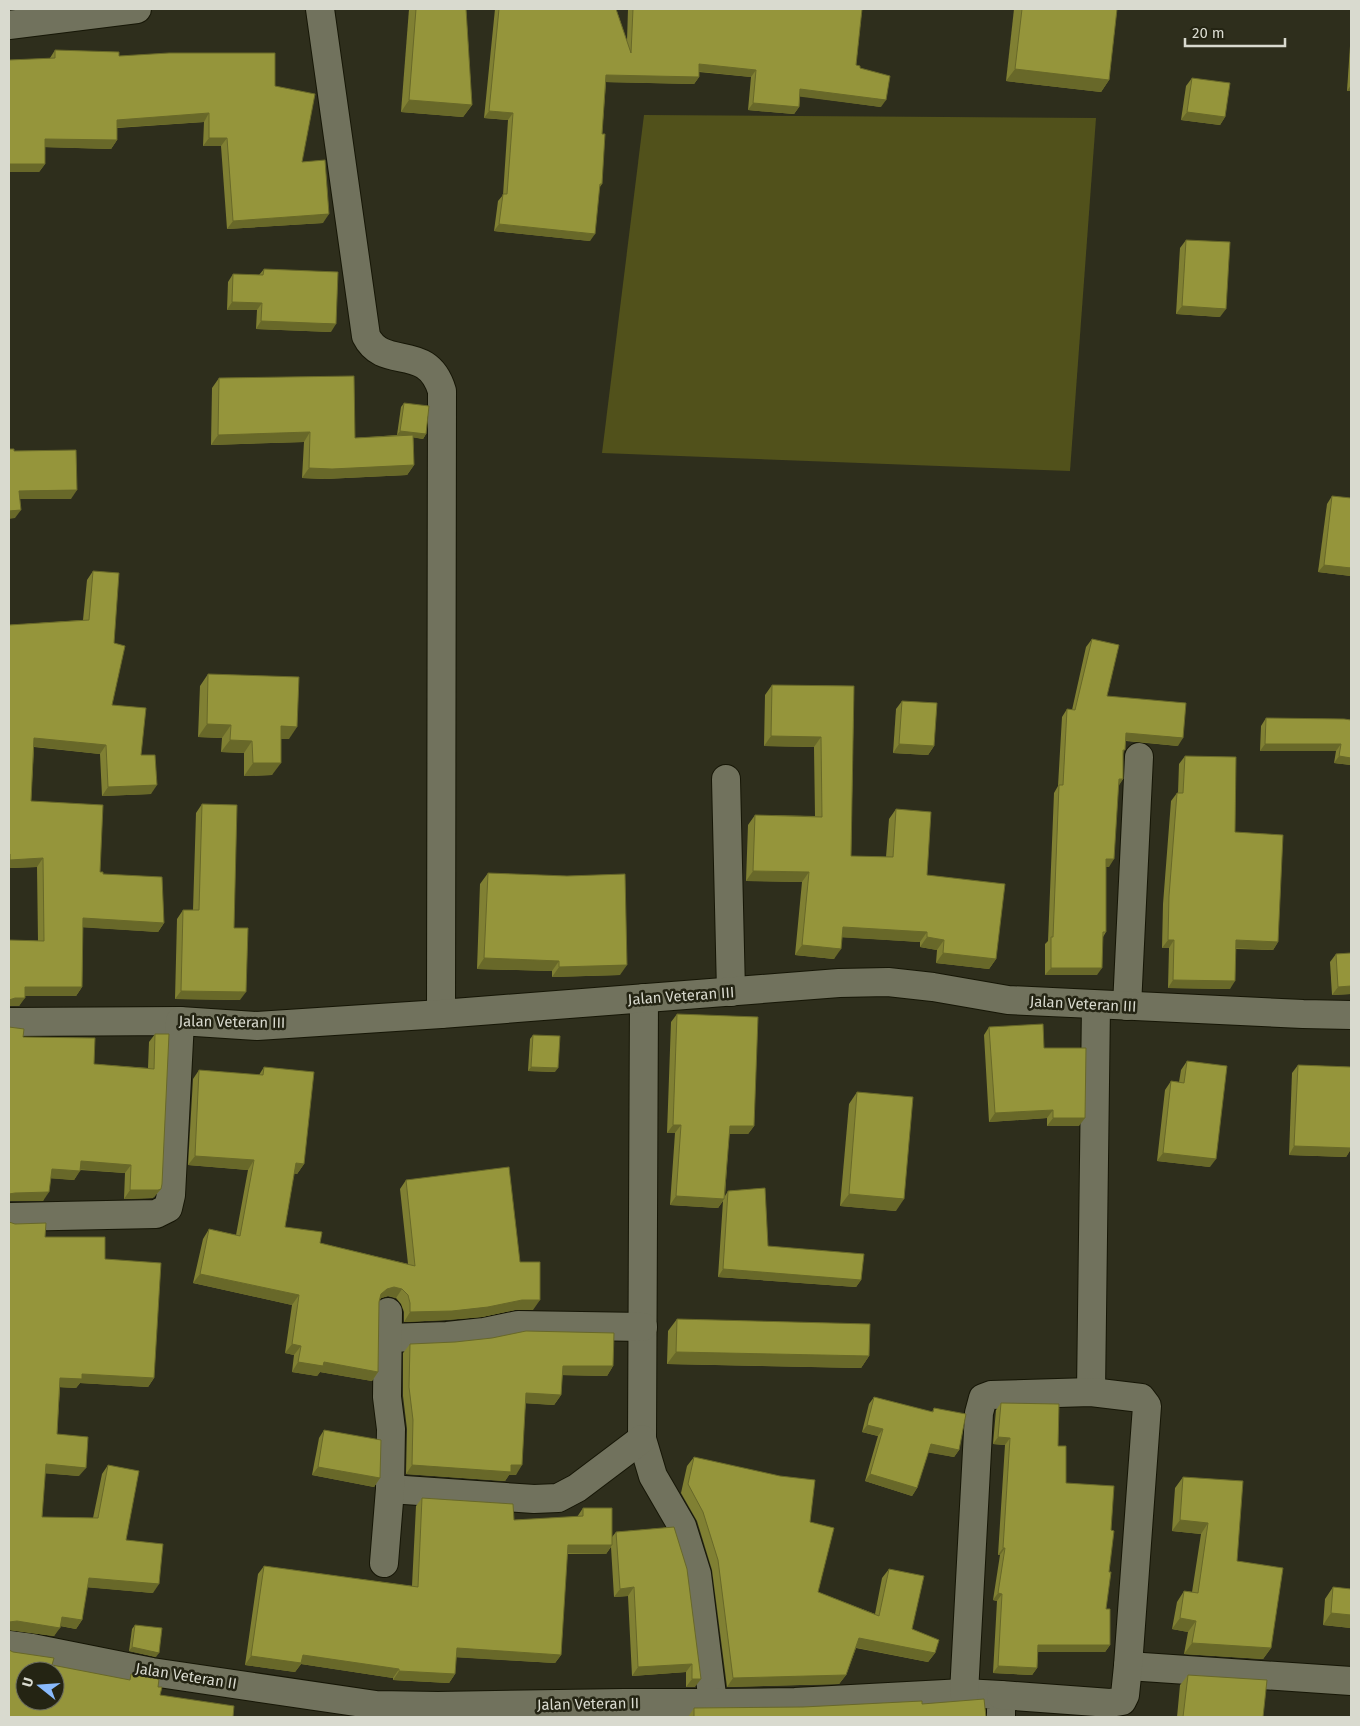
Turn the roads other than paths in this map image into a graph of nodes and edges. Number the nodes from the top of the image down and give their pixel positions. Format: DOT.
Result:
graph roads {
  1 [pos="137,9"];
  2 [pos="320,9"];
  3 [pos="87,12"];
  4 [pos="9,24"];
  5 [pos="1139,757"];
  6 [pos="726,779"];
  7 [pos="731,992"];
  8 [pos="644,998"];
  9 [pos="1096,1005"];
  10 [pos="1128,1006"];
  11 [pos="441,1014"];
  12 [pos="1351,1015"];
  13 [pos="180,1021"];
  14 [pos="9,1022"];
  15 [pos="9,1217"];
  16 [pos="643,1327"];
  17 [pos="1091,1392"];
  18 [pos="642,1438"];
  19 [pos="390,1489"];
  20 [pos="384,1563"];
  21 [pos="9,1646"];
  22 [pos="1128,1666"];
  23 [pos="1351,1681"];
  24 [pos="964,1693"];
  25 [pos="1001,1706"];
  26 [pos="726,1708"];
  1 -- 3 [label="street"];
  2 -- 11 [label="street"];
  3 -- 4 [label="street"];
  5 -- 10 [label="street"];
  6 -- 7 [label="street"];
  7 -- 8 [label="street, Jalan Veteran III"];
  7 -- 9 [label="street, Jalan Veteran III"];
  8 -- 11 [label="street, Jalan Veteran III"];
  8 -- 16 [label="street"];
  9 -- 10 [label="street, Jalan Veteran III"];
  9 -- 17 [label="street"];
  10 -- 12 [label="street, Jalan Veteran III"];
  11 -- 13 [label="street, Jalan Veteran III"];
  13 -- 14 [label="street, Jalan Veteran III"];
  13 -- 15 [label="street"];
  16 -- 18 [label="street"];
  16 -- 19 [label="street"];
  17 -- 22 [label="street"];
  17 -- 24 [label="street"];
  18 -- 19 [label="street"];
  18 -- 26 [label="street"];
  19 -- 20 [label="street"];
  21 -- 26 [label="street, Jalan Veteran II"];
  22 -- 23 [label="street"];
  22 -- 25 [label="street, Jalan Veteran II"];
  24 -- 25 [label="street, Jalan Veteran II"];
  24 -- 26 [label="street, Jalan Veteran II"];
}
